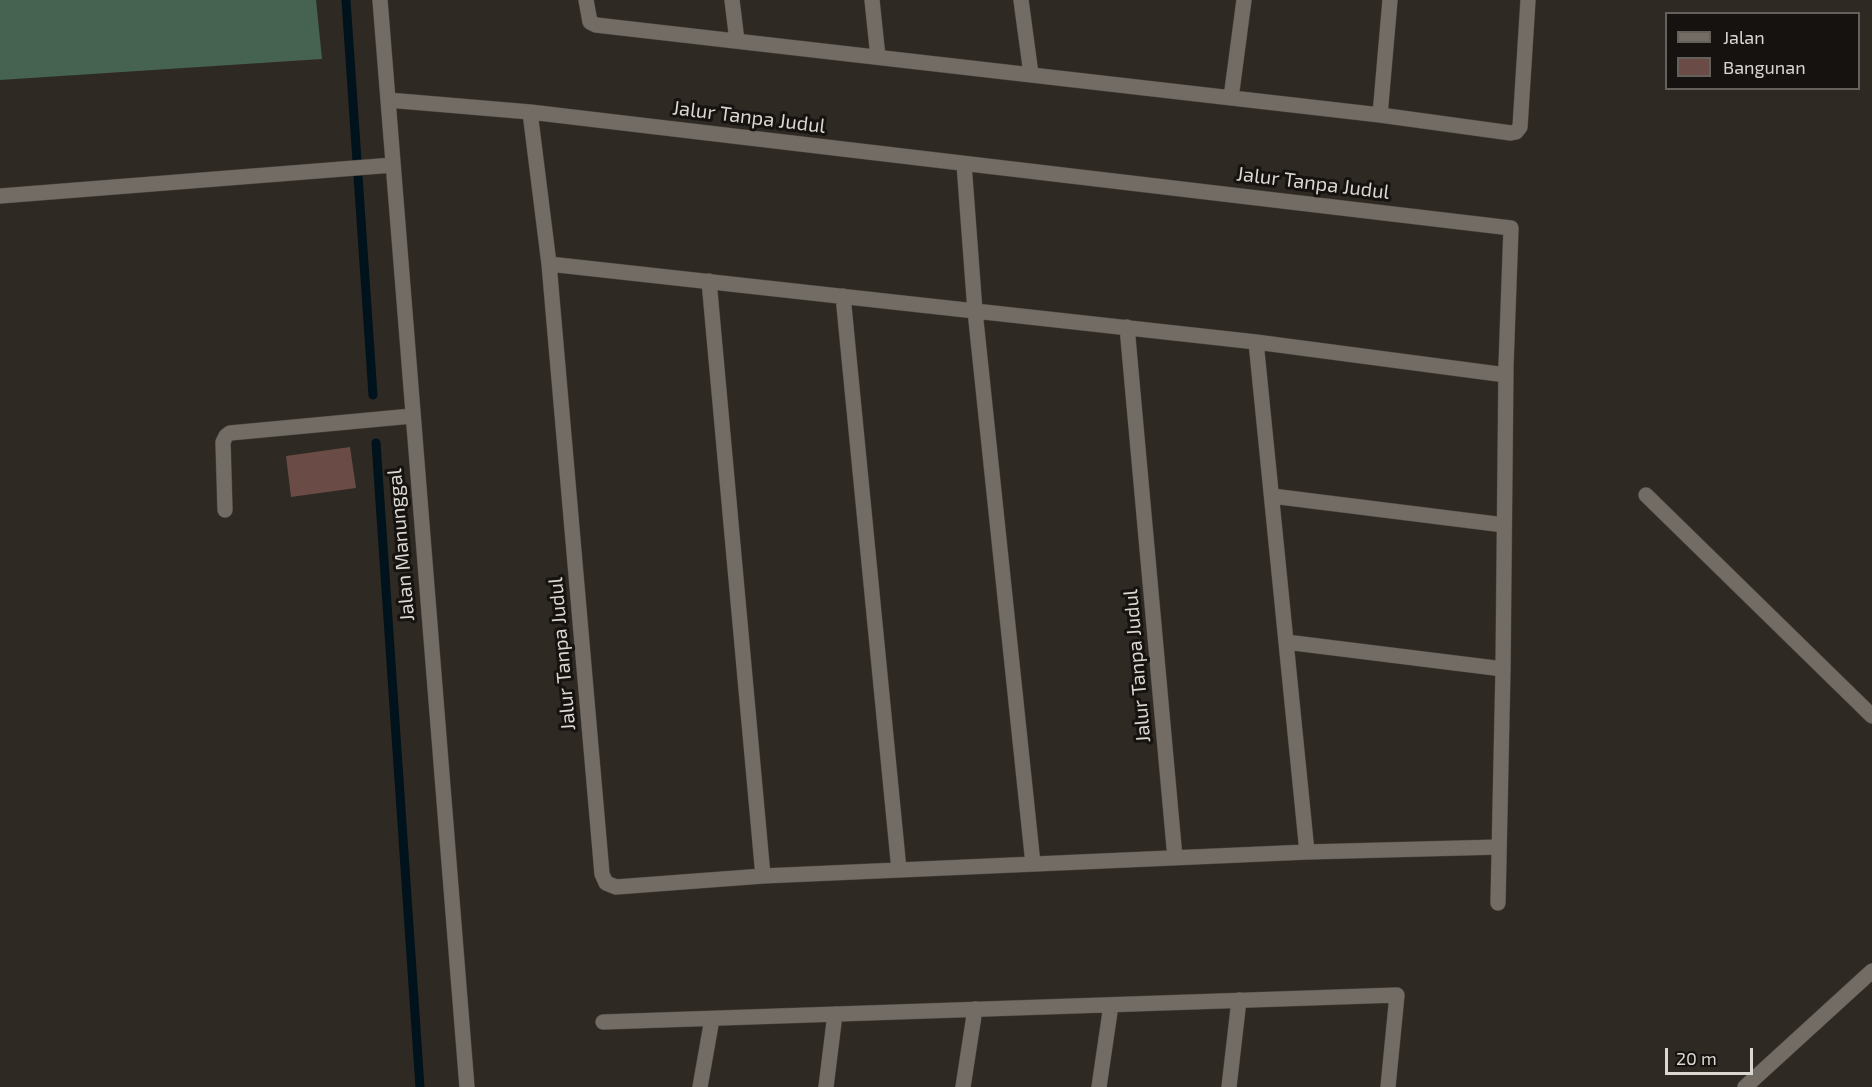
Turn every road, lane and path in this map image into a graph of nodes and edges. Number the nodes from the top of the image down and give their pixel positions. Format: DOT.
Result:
graph roads {
  1 [pos="380,0"];
  2 [pos="586,0"];
  3 [pos="732,0"];
  4 [pos="872,0"];
  5 [pos="1021,0"];
  6 [pos="1244,0"];
  7 [pos="1390,0"];
  8 [pos="1528,0"];
  9 [pos="737,41"];
  10 [pos="878,57"];
  11 [pos="1030,74"];
  12 [pos="1231,98"];
  13 [pos="388,100"];
  14 [pos="530,112"];
  15 [pos="1380,115"];
  16 [pos="964,164"];
  17 [pos="393,165"];
  18 [pos="0,196"];
  19 [pos="549,264"];
  20 [pos="709,281"];
  21 [pos="843,296"];
  22 [pos="975,311"];
  23 [pos="1127,327"];
  24 [pos="1256,342"];
  25 [pos="1506,375"];
  26 [pos="412,416"];
  27 [pos="1646,495"];
  28 [pos="1272,496"];
  29 [pos="225,510"];
  30 [pos="1504,525"];
  31 [pos="1286,642"];
  32 [pos="1503,669"];
  33 [pos="1872,716"];
  34 [pos="1499,847"];
  35 [pos="1307,852"];
  36 [pos="1175,858"];
  37 [pos="1033,864"];
  38 [pos="899,870"];
  39 [pos="763,876"];
  40 [pos="1498,903"];
  41 [pos="1872,970"];
  42 [pos="1239,1000"];
  43 [pos="1112,1005"];
  44 [pos="975,1009"];
  45 [pos="835,1014"];
  46 [pos="712,1019"];
  47 [pos="603,1022"];
  48 [pos="467,1087"];
  49 [pos="700,1087"];
  50 [pos="826,1087"];
  51 [pos="963,1087"];
  52 [pos="1099,1087"];
  53 [pos="1229,1087"];
  54 [pos="1388,1087"];
  55 [pos="1745,1087"];
  1 -- 13 [label="street, Jalan Manunggal"];
  2 -- 9 [label="street"];
  3 -- 9 [label="street"];
  4 -- 10 [label="street"];
  5 -- 11 [label="street"];
  6 -- 12 [label="street"];
  7 -- 15 [label="street"];
  8 -- 15 [label="street"];
  9 -- 10 [label="street"];
  10 -- 11 [label="street"];
  11 -- 12 [label="street"];
  12 -- 15 [label="street"];
  13 -- 14 [label="street, Jalur Tanpa Judul"];
  13 -- 17 [label="street, Jalan Manunggal"];
  14 -- 16 [label="street, Jalur Tanpa Judul"];
  14 -- 19 [label="street, Jalur Tanpa Judul"];
  16 -- 22 [label="street"];
  16 -- 25 [label="street, Jalur Tanpa Judul"];
  17 -- 18 [label="street"];
  17 -- 26 [label="street, Jalan Manunggal"];
  19 -- 20 [label="street"];
  19 -- 39 [label="street, Jalur Tanpa Judul"];
  20 -- 21 [label="street"];
  20 -- 39 [label="street"];
  21 -- 22 [label="street"];
  21 -- 38 [label="street"];
  22 -- 23 [label="street"];
  22 -- 37 [label="street"];
  23 -- 24 [label="street"];
  23 -- 36 [label="street, Jalur Tanpa Judul"];
  24 -- 25 [label="street"];
  24 -- 28 [label="street"];
  25 -- 30 [label="street, Jalur Tanpa Judul"];
  26 -- 29 [label="street"];
  26 -- 48 [label="street, Jalan Manunggal"];
  27 -- 33 [label="street"];
  28 -- 30 [label="street"];
  28 -- 31 [label="street"];
  30 -- 32 [label="street, Jalur Tanpa Judul"];
  31 -- 32 [label="street"];
  31 -- 35 [label="street"];
  32 -- 34 [label="street, Jalur Tanpa Judul"];
  34 -- 35 [label="street, Jalur Tanpa Judul"];
  34 -- 40 [label="street, Jalur Tanpa Judul"];
  35 -- 36 [label="street, Jalur Tanpa Judul"];
  36 -- 37 [label="street, Jalur Tanpa Judul"];
  37 -- 38 [label="street, Jalur Tanpa Judul"];
  38 -- 39 [label="street, Jalur Tanpa Judul"];
  41 -- 55 [label="street"];
  42 -- 43 [label="street"];
  42 -- 53 [label="street"];
  42 -- 54 [label="street"];
  43 -- 44 [label="street"];
  43 -- 52 [label="street"];
  44 -- 45 [label="street"];
  44 -- 51 [label="street"];
  45 -- 46 [label="street"];
  45 -- 50 [label="street"];
  46 -- 47 [label="street"];
  46 -- 49 [label="street"];
}
